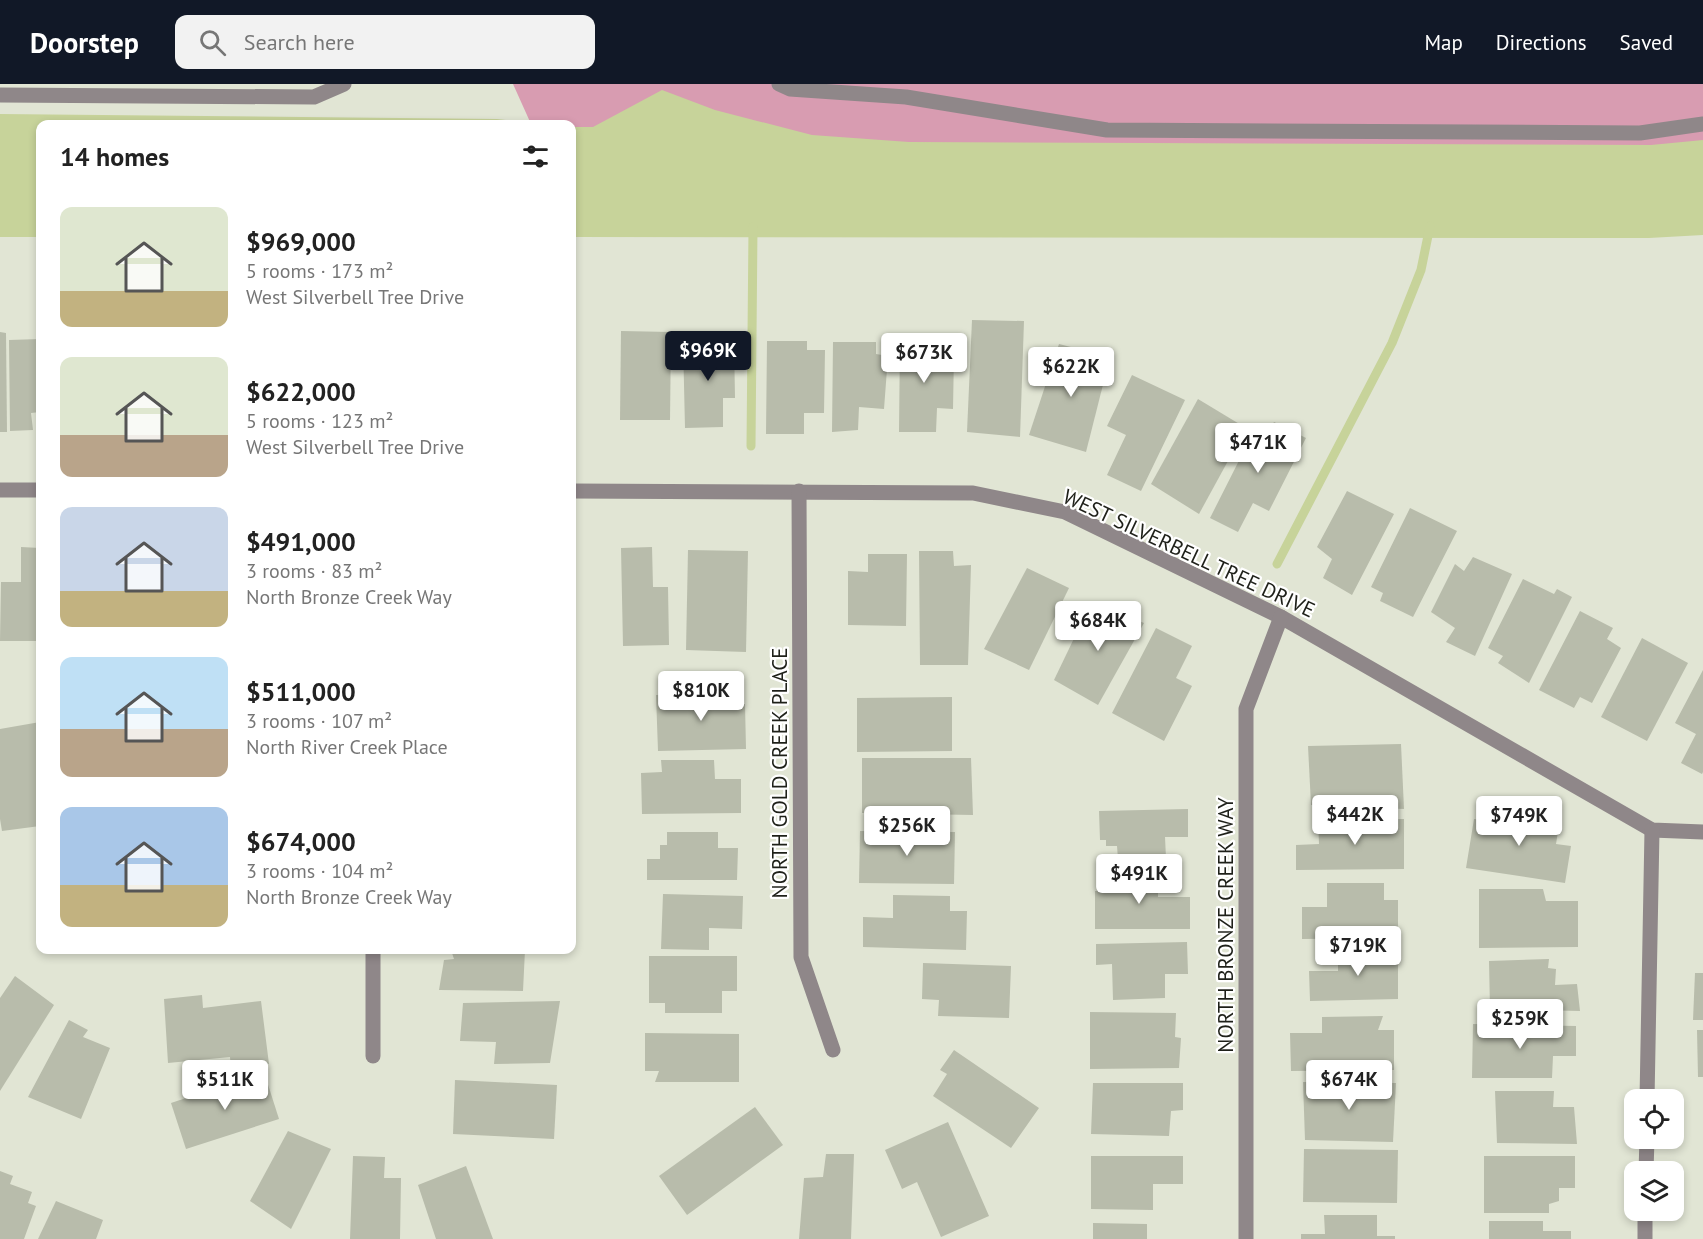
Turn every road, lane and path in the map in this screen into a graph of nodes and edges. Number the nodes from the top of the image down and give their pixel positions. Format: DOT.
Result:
graph roads {
  1 [pos="344,84"];
  2 [pos="779,84"];
  3 [pos="0,95"];
  4 [pos="1703,124"];
  5 [pos="0,490"];
  6 [pos="36,490"];
  7 [pos="576,490"];
  8 [pos="799,491"];
  9 [pos="1281,617"];
  10 [pos="1652,830"];
  11 [pos="1703,832"];
  12 [pos="373,954"];
  13 [pos="833,1050"];
  14 [pos="373,1056"];
  15 [pos="1647,1089"];
  16 [pos="1645,1221"];
  17 [pos="1246,1239"];
  18 [pos="1645,1239"];
  1 -- 3 [label="street"];
  2 -- 4 [label="street"];
  5 -- 6 [label="street"];
  7 -- 8 [label="street, WEST SILVERBELL TREE DRIVE"];
  8 -- 9 [label="street, WEST SILVERBELL TREE DRIVE"];
  8 -- 13 [label="street, NORTH GOLD CREEK PLACE"];
  9 -- 10 [label="street, WEST SILVERBELL TREE DRIVE"];
  9 -- 17 [label="street, NORTH BRONZE CREEK WAY"];
  10 -- 11 [label="street, WEST SILVERBELL TREE DRIVE"];
  10 -- 15 [label="street"];
  12 -- 14 [label="street"];
  16 -- 18 [label="street"];
}
